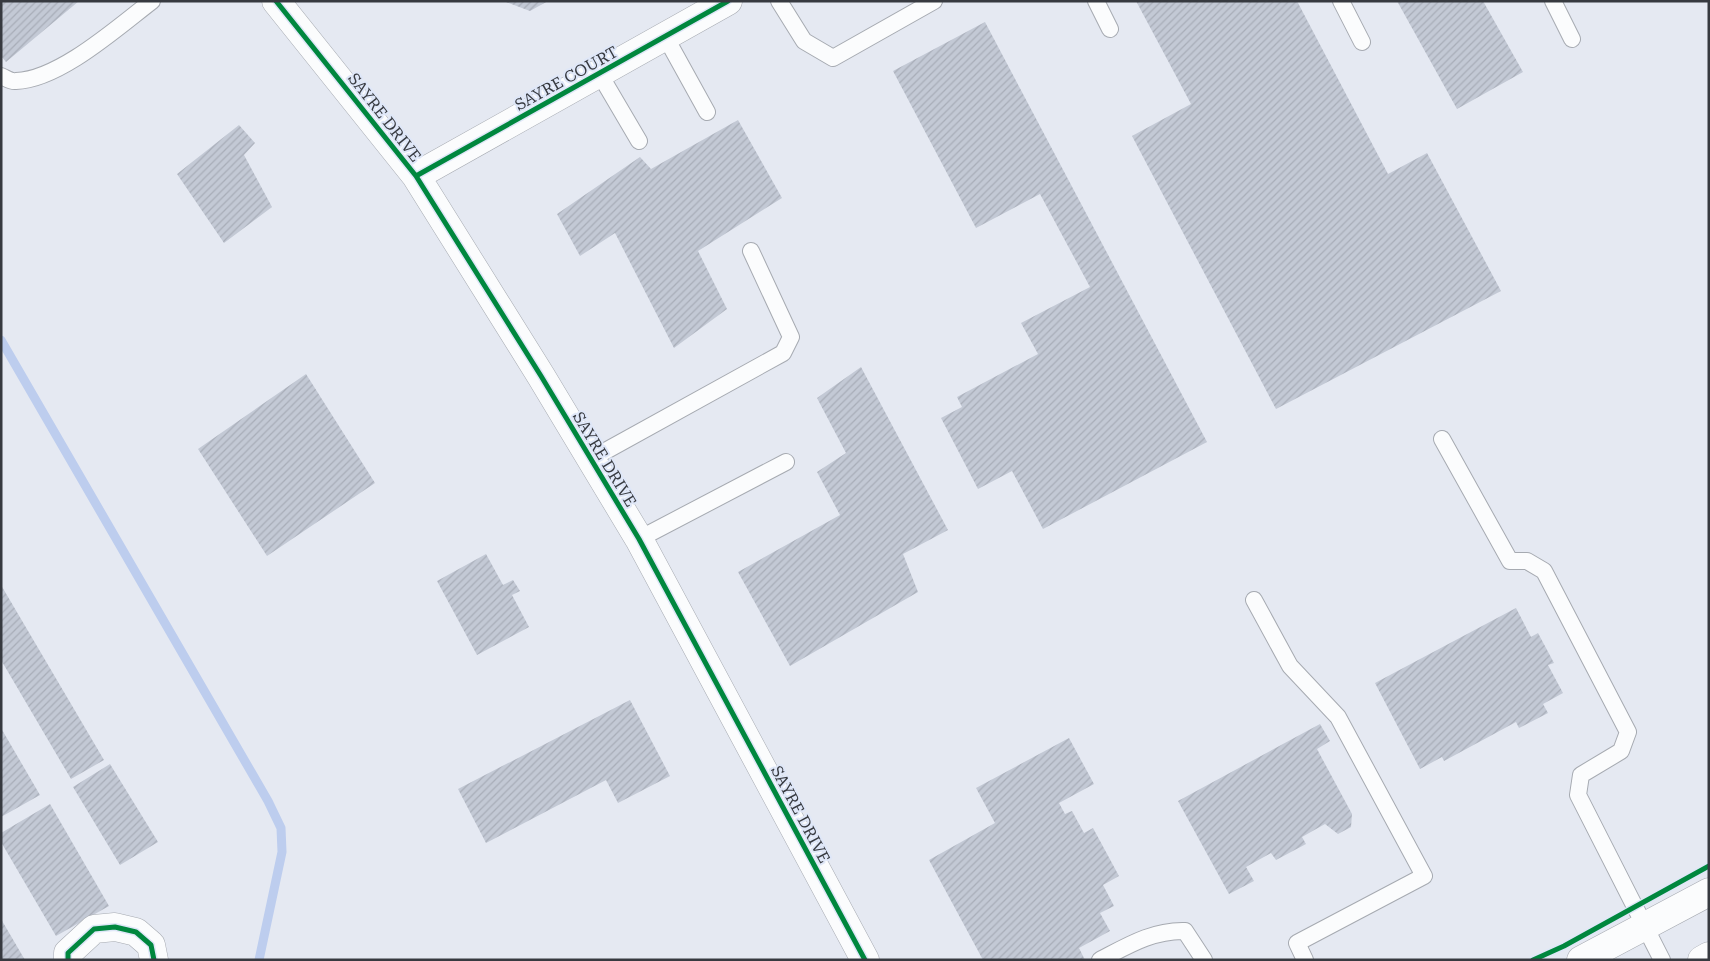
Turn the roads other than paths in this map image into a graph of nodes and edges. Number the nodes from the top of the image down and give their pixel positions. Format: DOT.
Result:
graph roads {
  1 [pos="152,1"];
  2 [pos="276,1"];
  3 [pos="728,1"];
  4 [pos="779,1"];
  5 [pos="934,1"];
  6 [pos="1096,1"];
  7 [pos="1341,1"];
  8 [pos="1553,1"];
  9 [pos="1110,29"];
  10 [pos="665,36"];
  11 [pos="1572,39"];
  12 [pos="1362,42"];
  13 [pos="599,73"];
  14 [pos="1,76"];
  15 [pos="707,112"];
  16 [pos="639,141"];
  17 [pos="416,176"];
  18 [pos="751,251"];
  19 [pos="1442,439"];
  20 [pos="591,459"];
  21 [pos="786,462"];
  22 [pos="639,539"];
  23 [pos="1254,600"];
  24 [pos="1709,892"];
  25 [pos="1646,925"];
  26 [pos="1709,956"];
  27 [pos="68,960"];
  28 [pos="154,960"];
  29 [pos="865,960"];
  30 [pos="1100,960"];
  31 [pos="1204,960"];
  32 [pos="1306,960"];
  33 [pos="1581,960"];
  34 [pos="1662,960"];
  35 [pos="1702,960"];
  1 -- 14 [label="lane"];
  2 -- 17 [label="street, SAYRE DRIVE"];
  3 -- 10 [label="street, SAYRE COURT"];
  4 -- 5 [label="lane"];
  6 -- 9 [label="lane"];
  7 -- 12 [label="lane"];
  8 -- 11 [label="lane"];
  10 -- 13 [label="street, SAYRE COURT"];
  10 -- 15 [label="lane"];
  13 -- 16 [label="lane"];
  13 -- 17 [label="street, SAYRE COURT"];
  17 -- 20 [label="street, SAYRE DRIVE"];
  18 -- 20 [label="lane"];
  19 -- 25 [label="lane"];
  20 -- 22 [label="street, SAYRE DRIVE"];
  21 -- 22 [label="lane"];
  22 -- 29 [label="street, SAYRE DRIVE"];
  23 -- 32 [label="lane"];
  24 -- 25 [label="street"];
  25 -- 33 [label="street"];
  25 -- 34 [label="lane"];
  26 -- 35 [label="street"];
  27 -- 28 [label="street"];
  30 -- 31 [label="lane"];
}
